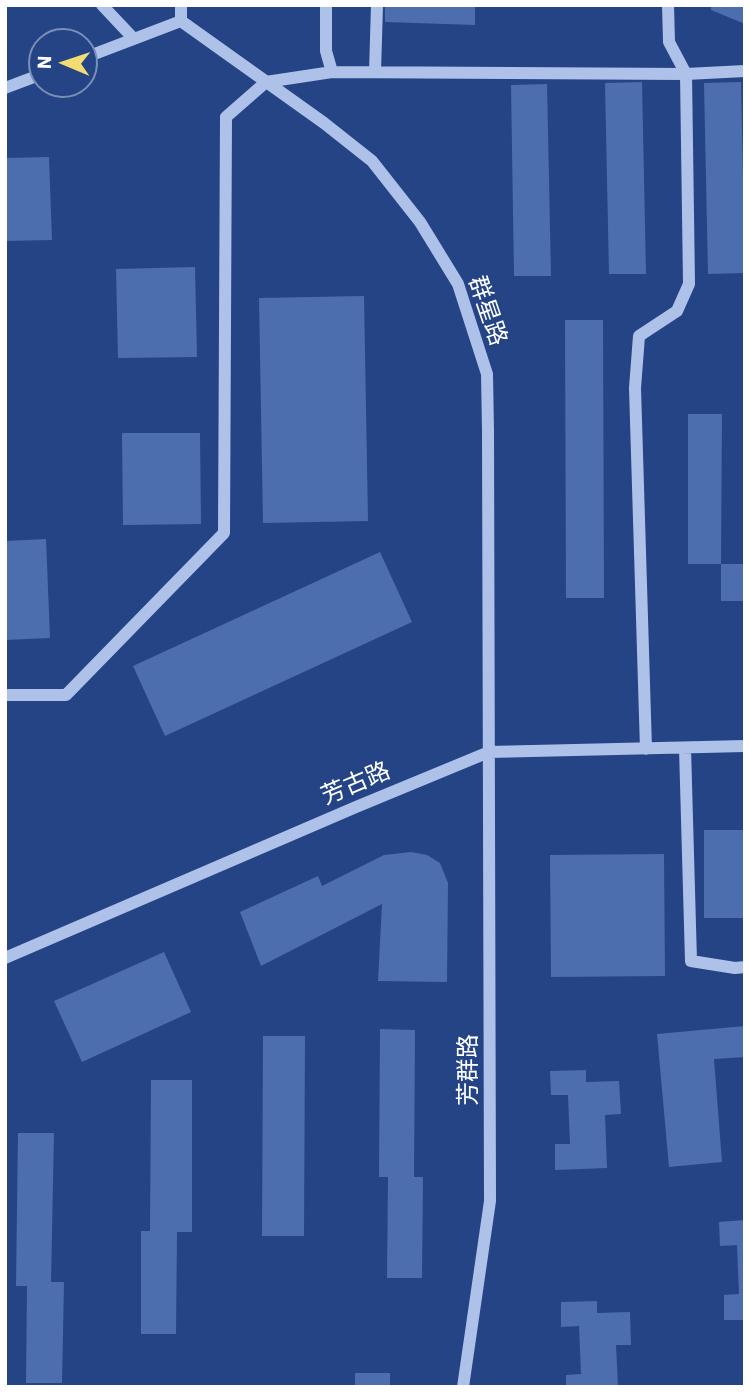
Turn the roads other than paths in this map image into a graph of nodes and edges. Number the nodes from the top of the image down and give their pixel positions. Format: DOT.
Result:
graph roads {
  1 [pos="102,5"];
  2 [pos="181,5"];
  3 [pos="327,5"];
  4 [pos="377,5"];
  5 [pos="668,5"];
  6 [pos="181,21"];
  7 [pos="134,39"];
  8 [pos="98,53"];
  9 [pos="745,71"];
  10 [pos="332,72"];
  11 [pos="376,72"];
  12 [pos="685,74"];
  13 [pos="28,79"];
  14 [pos="266,82"];
  15 [pos="5,88"];
  16 [pos="5,695"];
  17 [pos="745,746"];
  18 [pos="685,748"];
  19 [pos="646,749"];
  20 [pos="489,752"];
  21 [pos="5,958"];
  22 [pos="745,967"];
  23 [pos="463,1387"];
  1 -- 7 [label="street"];
  2 -- 6 [label="street"];
  3 -- 10 [label="street"];
  4 -- 11 [label="street"];
  5 -- 12 [label="street"];
  6 -- 7 [label="street"];
  6 -- 14 [label="street, 群星路"];
  7 -- 8 [label="street"];
  9 -- 12 [label="street"];
  10 -- 11 [label="street"];
  10 -- 14 [label="street"];
  11 -- 12 [label="street"];
  12 -- 19 [label="street"];
  13 -- 15 [label="street"];
  14 -- 16 [label="street"];
  14 -- 20 [label="street, 群星路"];
  17 -- 18 [label="street, 芳古路"];
  18 -- 19 [label="street, 芳古路"];
  18 -- 22 [label="street"];
  19 -- 20 [label="street, 芳古路"];
  20 -- 21 [label="street, 芳古路"];
  20 -- 23 [label="street, 芳群路"];
}
